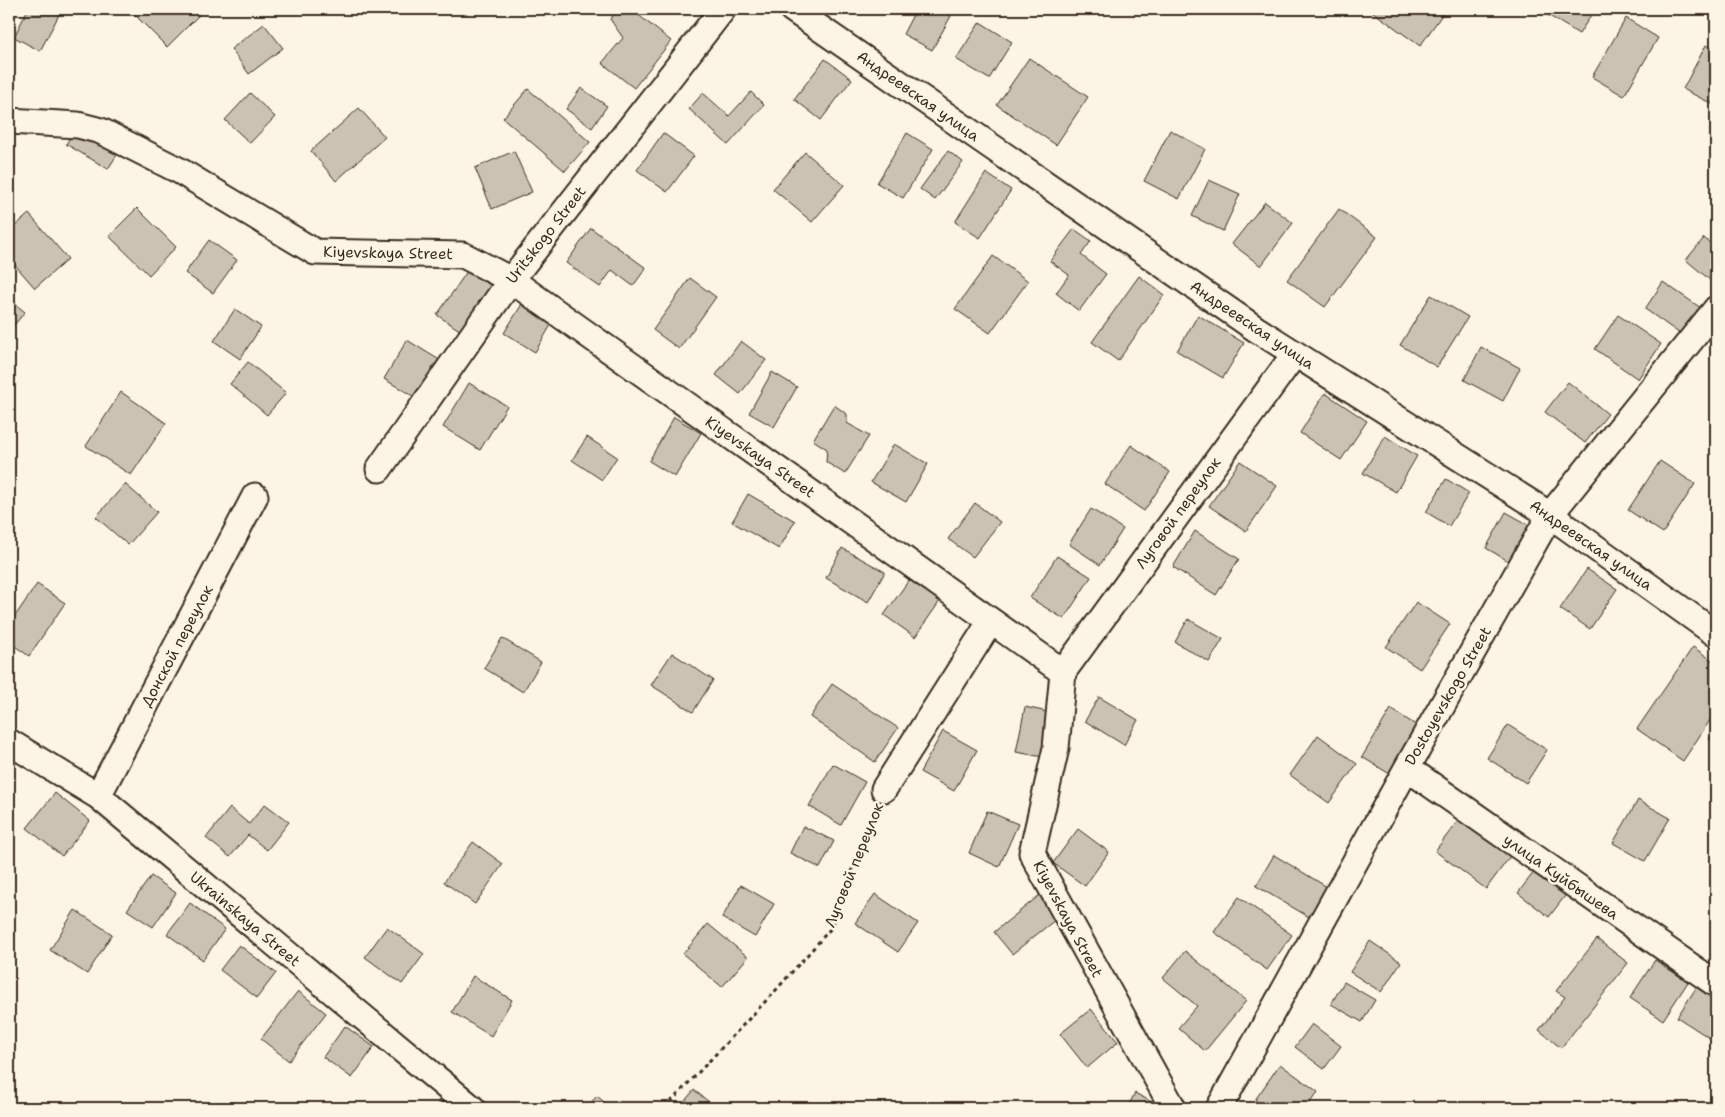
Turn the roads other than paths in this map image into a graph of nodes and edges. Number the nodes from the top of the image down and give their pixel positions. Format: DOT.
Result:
graph roads {
  1 [pos="723,9"];
  2 [pos="792,9"];
  3 [pos="9,120"];
  4 [pos="511,280"];
  5 [pos="1716,310"];
  6 [pos="1294,354"];
  7 [pos="379,469"];
  8 [pos="255,496"];
  9 [pos="1550,514"];
  10 [pos="991,621"];
  11 [pos="1716,634"];
  12 [pos="1063,672"];
  13 [pos="9,742"];
  14 [pos="1407,768"];
  15 [pos="884,789"];
  16 [pos="98,796"];
  17 [pos="1716,984"];
  18 [pos="472,1108"];
  19 [pos="1173,1108"];
  20 [pos="1220,1108"];
  1 -- 4 [label="street, Uritskogo Street"];
  2 -- 6 [label="street, Андреевская улица"];
  3 -- 4 [label="street, Kiyevskaya Street"];
  4 -- 7 [label="street, Uritskogo Street"];
  4 -- 10 [label="street, Kiyevskaya Street"];
  5 -- 9 [label="street, Dostoyevskogo Street"];
  6 -- 9 [label="street, Андреевская улица"];
  6 -- 12 [label="street, Луговой переулок"];
  8 -- 16 [label="street, Донской переулок"];
  9 -- 11 [label="street, Андреевская улица"];
  9 -- 14 [label="street, Dostoyevskogo Street"];
  10 -- 12 [label="street, Kiyevskaya Street"];
  10 -- 15 [label="street, Луговой переулок"];
  12 -- 19 [label="street, Kiyevskaya Street"];
  13 -- 16 [label="street, Ukrainskaya Street"];
  14 -- 17 [label="street, улица Куйбышева"];
  14 -- 20 [label="street, Dostoyevskogo Street"];
  16 -- 18 [label="street, Ukrainskaya Street"];
}
